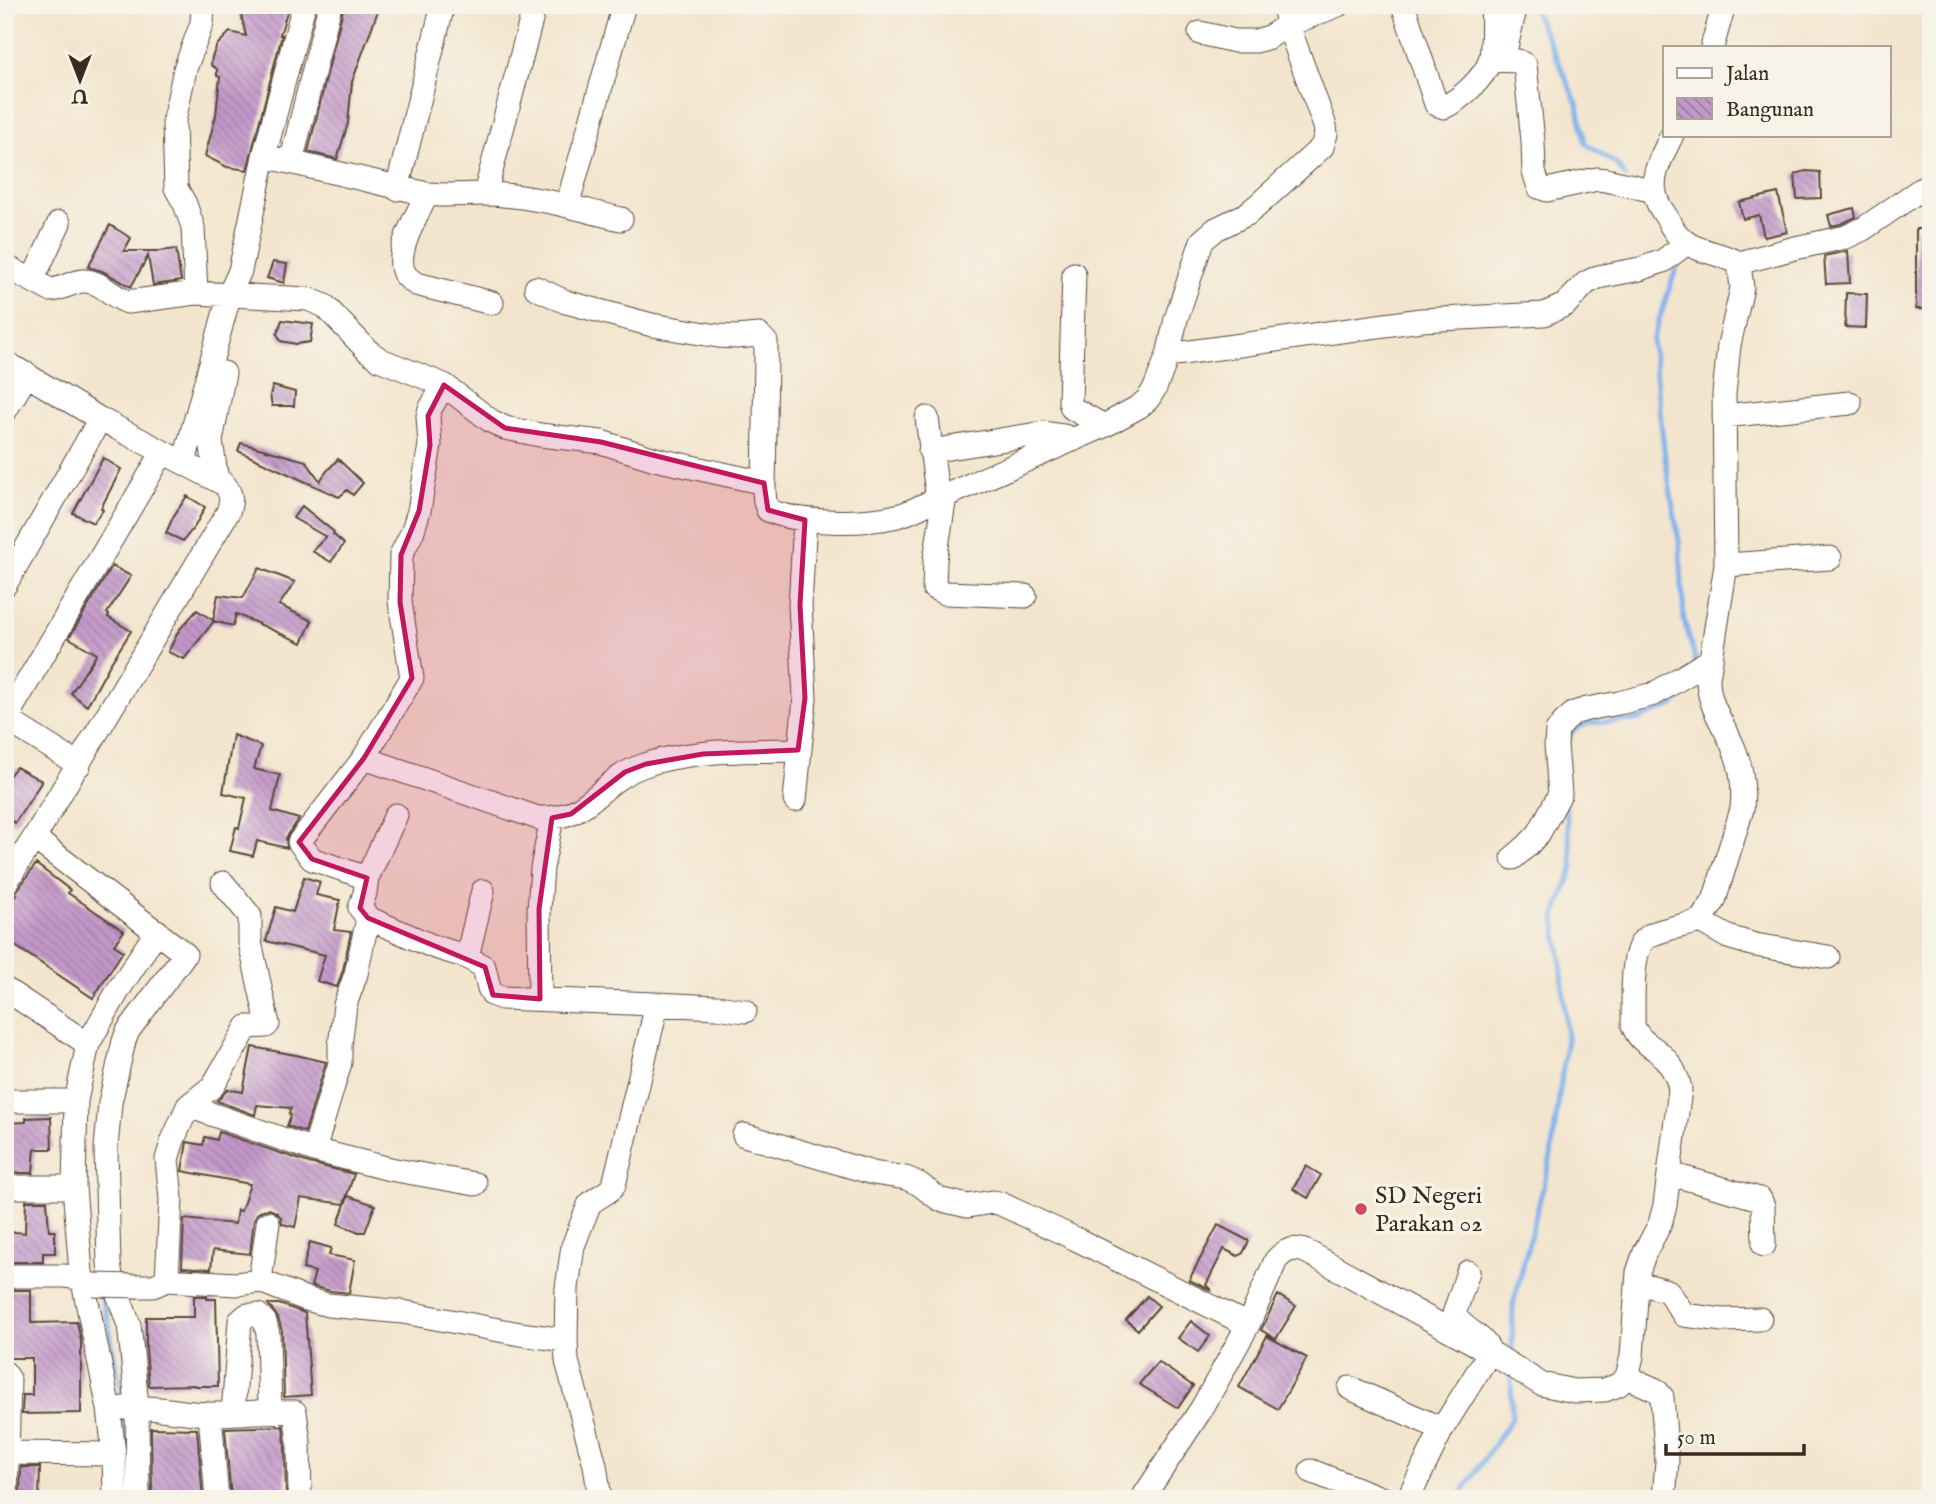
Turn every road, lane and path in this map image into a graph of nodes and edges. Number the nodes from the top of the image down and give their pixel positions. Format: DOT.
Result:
graph roads {
  1 [pos="203,5"];
  2 [pos="304,5"];
  3 [pos="330,5"];
  4 [pos="443,5"];
  5 [pos="535,5"];
  6 [pos="624,5"];
  7 [pos="1338,5"];
  8 [pos="1403,5"];
  9 [pos="1492,5"];
  10 [pos="1516,5"];
  11 [pos="1724,5"];
  12 [pos="1286,15"];
  13 [pos="1200,33"];
  14 [pos="1712,46"];
  15 [pos="1497,60"];
  16 [pos="1672,136"];
  17 [pos="264,156"];
  18 [pos="290,162"];
  19 [pos="1931,185"];
  20 [pos="397,189"];
  21 [pos="1650,190"];
  22 [pos="427,194"];
  23 [pos="485,194"];
  24 [pos="567,206"];
  25 [pos="621,219"];
  26 [pos="59,223"];
  27 [pos="1675,250"];
  28 [pos="1739,263"];
  29 [pos="5,266"];
  30 [pos="1074,274"];
  31 [pos="33,279"];
  32 [pos="536,288"];
  33 [pos="196,293"];
  34 [pos="236,294"];
  35 [pos="492,303"];
  36 [pos="1168,355"];
  37 [pos="5,362"];
  38 [pos="27,374"];
  39 [pos="444,385"];
  40 [pos="1850,403"];
  41 [pos="5,411"];
  42 [pos="1724,416"];
  43 [pos="927,418"];
  44 [pos="100,419"];
  45 [pos="1104,426"];
  46 [pos="1073,440"];
  47 [pos="930,451"];
  48 [pos="174,457"];
  49 [pos="217,480"];
  50 [pos="764,483"];
  51 [pos="941,498"];
  52 [pos="805,520"];
  53 [pos="1830,558"];
  54 [pos="1726,565"];
  55 [pos="5,585"];
  56 [pos="1025,596"];
  57 [pos="1702,665"];
  58 [pos="798,750"];
  59 [pos="364,758"];
  60 [pos="79,765"];
  61 [pos="795,800"];
  62 [pos="396,815"];
  63 [pos="552,818"];
  64 [pos="34,838"];
  65 [pos="1513,858"];
  66 [pos="367,878"];
  67 [pos="5,884"];
  68 [pos="223,884"];
  69 [pos="483,891"];
  70 [pos="368,918"];
  71 [pos="1700,921"];
  72 [pos="157,931"];
  73 [pos="467,957"];
  74 [pos="1828,957"];
  75 [pos="5,989"];
  76 [pos="540,999"];
  77 [pos="655,1004"];
  78 [pos="745,1011"];
  79 [pos="92,1035"];
  80 [pos="124,1041"];
  81 [pos="5,1101"];
  82 [pos="76,1101"];
  83 [pos="188,1106"];
  84 [pos="744,1135"];
  85 [pos="314,1150"];
  86 [pos="1670,1174"];
  87 [pos="475,1184"];
  88 [pos="5,1187"];
  89 [pos="74,1187"];
  90 [pos="268,1223"];
  91 [pos="1764,1245"];
  92 [pos="1468,1272"];
  93 [pos="5,1276"];
  94 [pos="167,1280"];
  95 [pos="92,1281"];
  96 [pos="260,1281"];
  97 [pos="1637,1283"];
  98 [pos="1760,1319"];
  99 [pos="1248,1325"];
  100 [pos="566,1340"];
  101 [pos="1497,1357"];
  102 [pos="5,1373"];
  103 [pos="1627,1377"];
  104 [pos="1350,1388"];
  105 [pos="122,1408"];
  106 [pos="270,1410"];
  107 [pos="221,1414"];
  108 [pos="1442,1429"];
  109 [pos="6,1453"];
  110 [pos="114,1454"];
  111 [pos="1311,1471"];
  112 [pos="6,1499"];
  113 [pos="115,1499"];
  114 [pos="138,1499"];
  115 [pos="217,1499"];
  116 [pos="300,1499"];
  117 [pos="600,1499"];
  118 [pos="1142,1499"];
  119 [pos="1383,1499"];
  120 [pos="1408,1499"];
  121 [pos="1664,1499"];
  1 -- 33 [label="street"];
  2 -- 17 [label="street"];
  3 -- 18 [label="street"];
  4 -- 20 [label="street"];
  5 -- 23 [label="street"];
  6 -- 24 [label="street"];
  7 -- 12 [label="street"];
  8 -- 15 [label="street"];
  9 -- 15 [label="street"];
  10 -- 15 [label="street"];
  11 -- 14 [label="street"];
  12 -- 13 [label="street"];
  12 -- 36 [label="street"];
  15 -- 21 [label="street"];
  16 -- 21 [label="street"];
  17 -- 18 [label="street"];
  17 -- 34 [label="street"];
  18 -- 20 [label="street"];
  19 -- 28 [label="street"];
  20 -- 22 [label="street"];
  21 -- 27 [label="street"];
  22 -- 23 [label="street"];
  22 -- 35 [label="street"];
  23 -- 24 [label="street"];
  24 -- 25 [label="street"];
  26 -- 31 [label="street"];
  27 -- 28 [label="street"];
  27 -- 36 [label="street"];
  28 -- 42 [label="street"];
  29 -- 31 [label="street"];
  30 -- 45 [label="street"];
  31 -- 33 [label="street"];
  32 -- 50 [label="street"];
  33 -- 34 [label="street"];
  34 -- 39 [label="street"];
  34 -- 48 [label="street"];
  34 -- 49 [label="street"];
  36 -- 45 [label="street"];
  37 -- 38 [label="street"];
  38 -- 41 [label="street"];
  38 -- 44 [label="street"];
  39 -- 50 [label="street"];
  39 -- 59 [label="street"];
  40 -- 42 [label="street"];
  42 -- 54 [label="street"];
  43 -- 47 [label="street"];
  44 -- 48 [label="street"];
  44 -- 55 [label="street"];
  45 -- 46 [label="street"];
  46 -- 47 [label="street"];
  46 -- 51 [label="street"];
  47 -- 51 [label="street"];
  48 -- 49 [label="street"];
  48 -- 60 [label="street"];
  49 -- 60 [label="street"];
  50 -- 52 [label="street"];
  51 -- 52 [label="street"];
  51 -- 56 [label="street"];
  52 -- 58 [label="street"];
  53 -- 54 [label="street"];
  54 -- 57 [label="street"];
  57 -- 65 [label="street"];
  57 -- 71 [label="street"];
  58 -- 61 [label="street"];
  58 -- 63 [label="street"];
  59 -- 63 [label="street"];
  59 -- 66 [label="street"];
  60 -- 64 [label="street"];
  62 -- 66 [label="street"];
  63 -- 76 [label="street"];
  64 -- 67 [label="street"];
  64 -- 72 [label="street"];
  66 -- 70 [label="street"];
  68 -- 83 [label="street"];
  69 -- 73 [label="street"];
  70 -- 73 [label="street"];
  70 -- 85 [label="street"];
  71 -- 74 [label="street"];
  71 -- 86 [label="street"];
  72 -- 79 [label="street"];
  72 -- 80 [label="street"];
  73 -- 76 [label="street"];
  75 -- 79 [label="street"];
  76 -- 77 [label="street"];
  77 -- 78 [label="street"];
  77 -- 100 [label="street"];
  79 -- 80 [label="street"];
  79 -- 82 [label="street"];
  80 -- 95 [label="street"];
  81 -- 82 [label="street"];
  82 -- 89 [label="street"];
  83 -- 85 [label="street"];
  83 -- 94 [label="street"];
  84 -- 99 [label="street"];
  85 -- 87 [label="street"];
  86 -- 91 [label="street"];
  86 -- 97 [label="street"];
  88 -- 89 [label="street"];
  89 -- 95 [label="street"];
  90 -- 96 [label="street"];
  92 -- 101 [label="street"];
  93 -- 95 [label="street"];
  94 -- 95 [label="street, bridge"];
  94 -- 96 [label="street"];
  95 -- 105 [label="street"];
  95 -- 105 [label="street"];
  96 -- 100 [label="street"];
  97 -- 98 [label="street"];
  97 -- 103 [label="street"];
  99 -- 101 [label="street"];
  99 -- 118 [label="street"];
  100 -- 117 [label="street"];
  101 -- 103 [label="street"];
  101 -- 108 [label="street"];
  102 -- 109 [label="street"];
  103 -- 121 [label="street"];
  104 -- 108 [label="street"];
  105 -- 107 [label="street"];
  105 -- 110 [label="street"];
  105 -- 114 [label="street"];
  106 -- 107 [label="street"];
  106 -- 107 [label="street"];
  106 -- 116 [label="street"];
  107 -- 115 [label="street"];
  108 -- 120 [label="street"];
  109 -- 110 [label="street"];
  109 -- 112 [label="street"];
  110 -- 113 [label="street"];
  111 -- 119 [label="street"];
}
